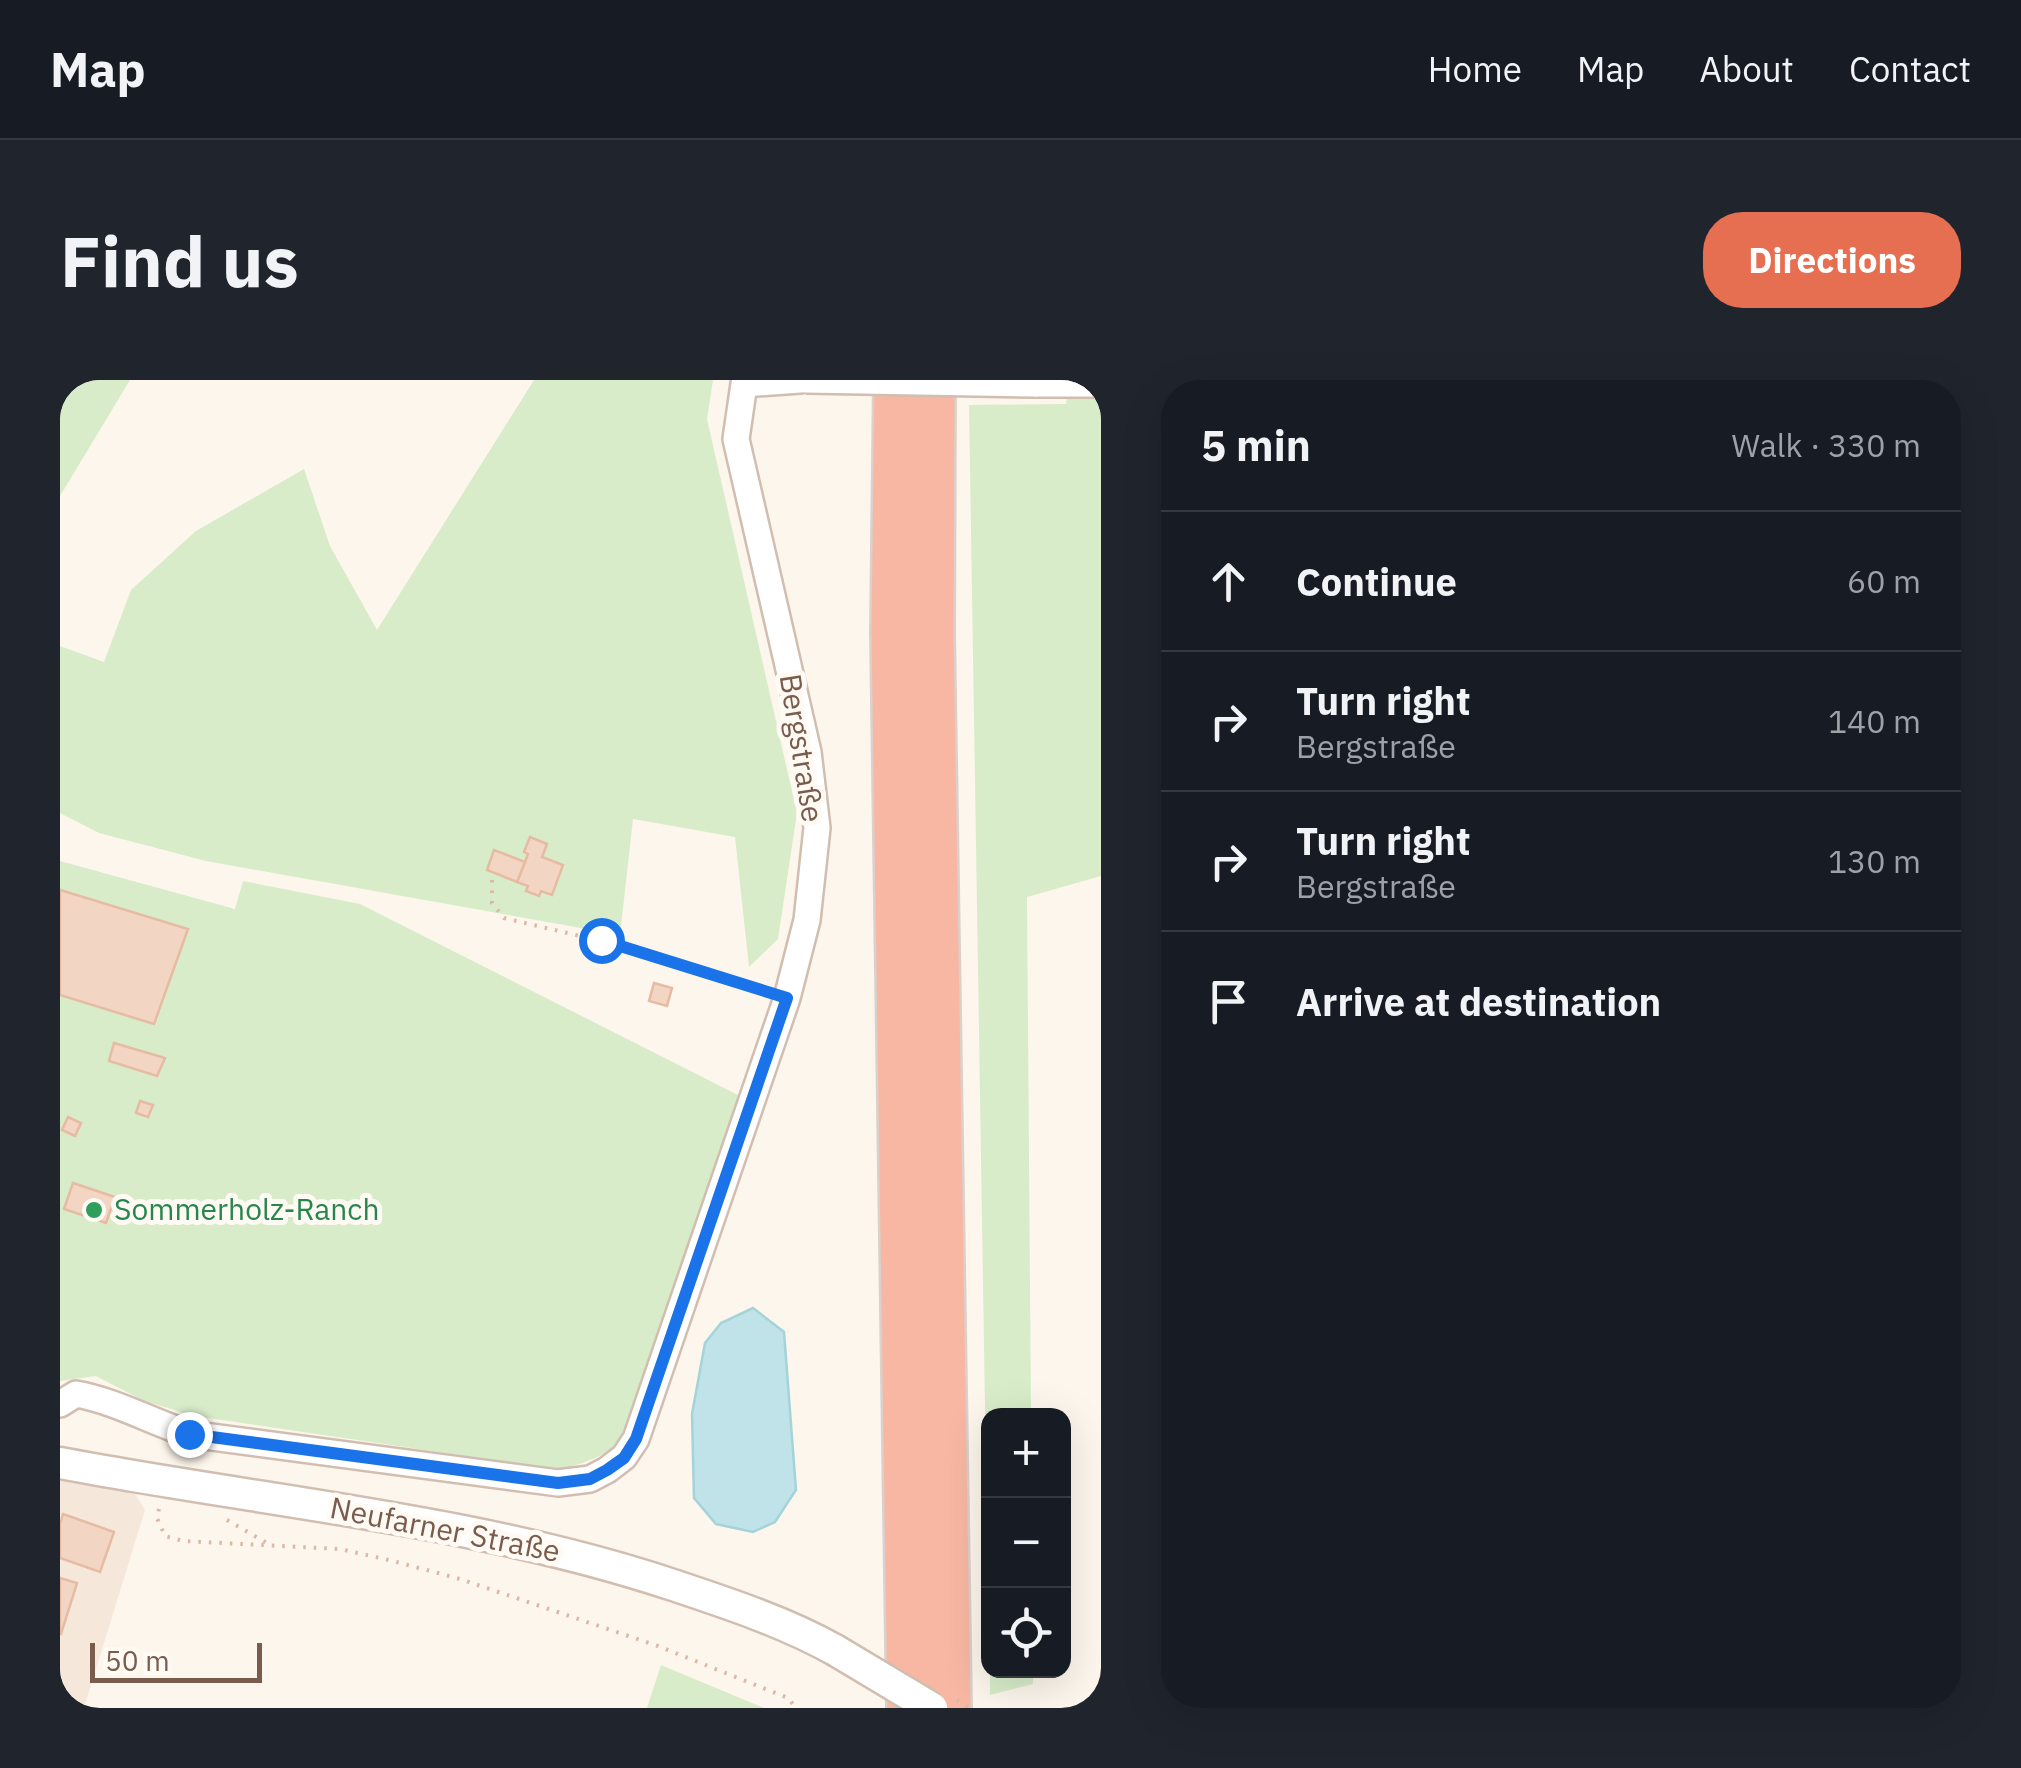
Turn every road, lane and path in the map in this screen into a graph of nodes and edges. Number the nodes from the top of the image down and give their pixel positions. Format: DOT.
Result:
graph roads {
  1 [pos="803,380"];
  2 [pos="897,380"];
  3 [pos="932,380"];
  4 [pos="1101,384"];
  5 [pos="492,880"];
  6 [pos="787,998"];
  7 [pos="60,1404"];
  8 [pos="60,1463"];
  9 [pos="164,1483"];
  10 [pos="796,1708"];
  11 [pos="910,1708"];
  12 [pos="932,1708"];
  13 [pos="948,1708"];
  1 -- 4 [label="street, Bergstraße, bridge"];
  1 -- 6 [label="street, Bergstraße"];
  2 -- 11 [label="highway"];
  3 -- 13 [label="highway"];
  5 -- 6 [label="path"];
  6 -- 7 [label="street, Bergstraße"];
  8 -- 9 [label="street, Neufarner Straße"];
  9 -- 10 [label="path"];
  9 -- 12 [label="street, Neufarner Straße, bridge"];
}
